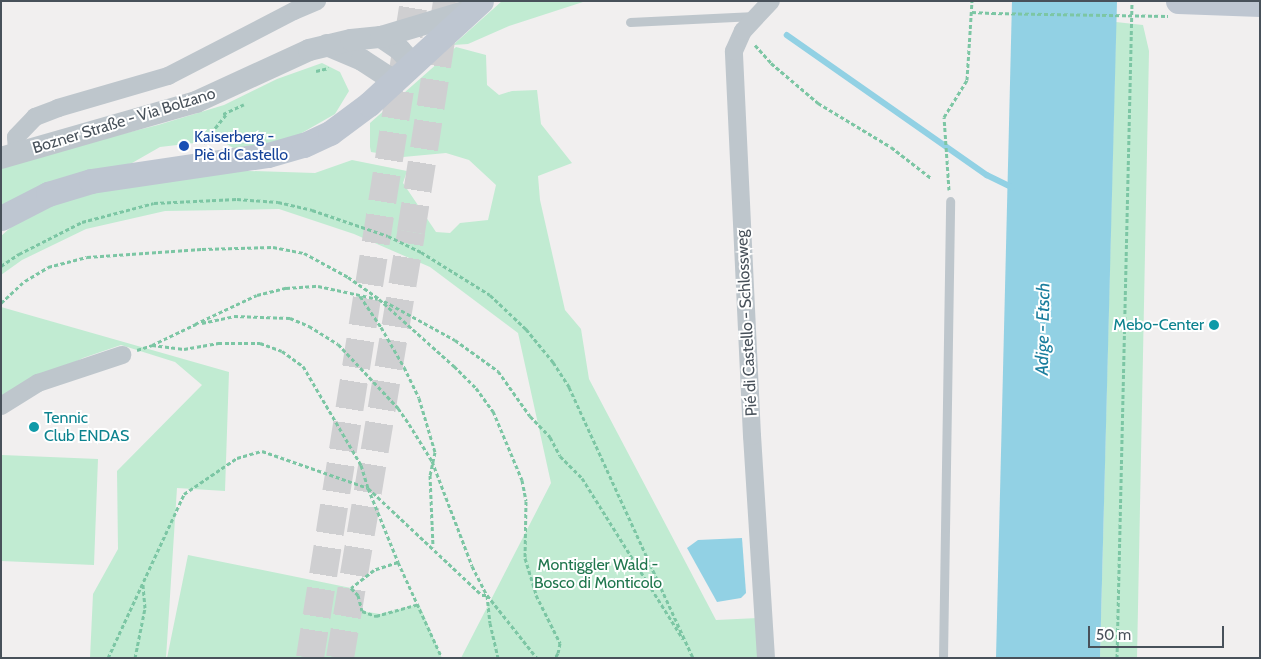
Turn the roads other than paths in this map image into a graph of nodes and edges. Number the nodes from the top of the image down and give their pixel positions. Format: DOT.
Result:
graph roads {
  1 [pos="317,1"];
  2 [pos="771,1"];
  3 [pos="1260,4"];
  4 [pos="476,6"];
  5 [pos="1173,9"];
  6 [pos="756,16"];
  7 [pos="630,22"];
  8 [pos="381,37"];
  9 [pos="327,44"];
  10 [pos="362,60"];
  11 [pos="413,64"];
  12 [pos="394,81"];
  13 [pos="369,104"];
  14 [pos="9,156"];
  15 [pos="950,201"];
  16 [pos="1,218"];
  17 [pos="122,355"];
  18 [pos="1,406"];
  19 [pos="766,658"];
  20 [pos="943,658"];
  1 -- 14 [label="street"];
  2 -- 6 [label="street, Pié di Castello - Schlossweg"];
  3 -- 5 [label="main road"];
  4 -- 8 [label="street, Bozner Straße - Via Bolzano"];
  4 -- 11 [label="main road"];
  6 -- 7 [label="lane"];
  6 -- 19 [label="street, Pié di Castello - Schlossweg"];
  8 -- 9 [label="street, Bozner Straße - Via Bolzano"];
  8 -- 11 [label="street"];
  9 -- 10 [label="street"];
  9 -- 14 [label="street, Bozner Straße - Via Bolzano"];
  10 -- 12 [label="street"];
  10 -- 13 [label="street"];
  11 -- 12 [label="main road"];
  12 -- 13 [label="main road"];
  13 -- 16 [label="main road"];
  15 -- 20 [label="lane"];
  17 -- 18 [label="street"];
}
